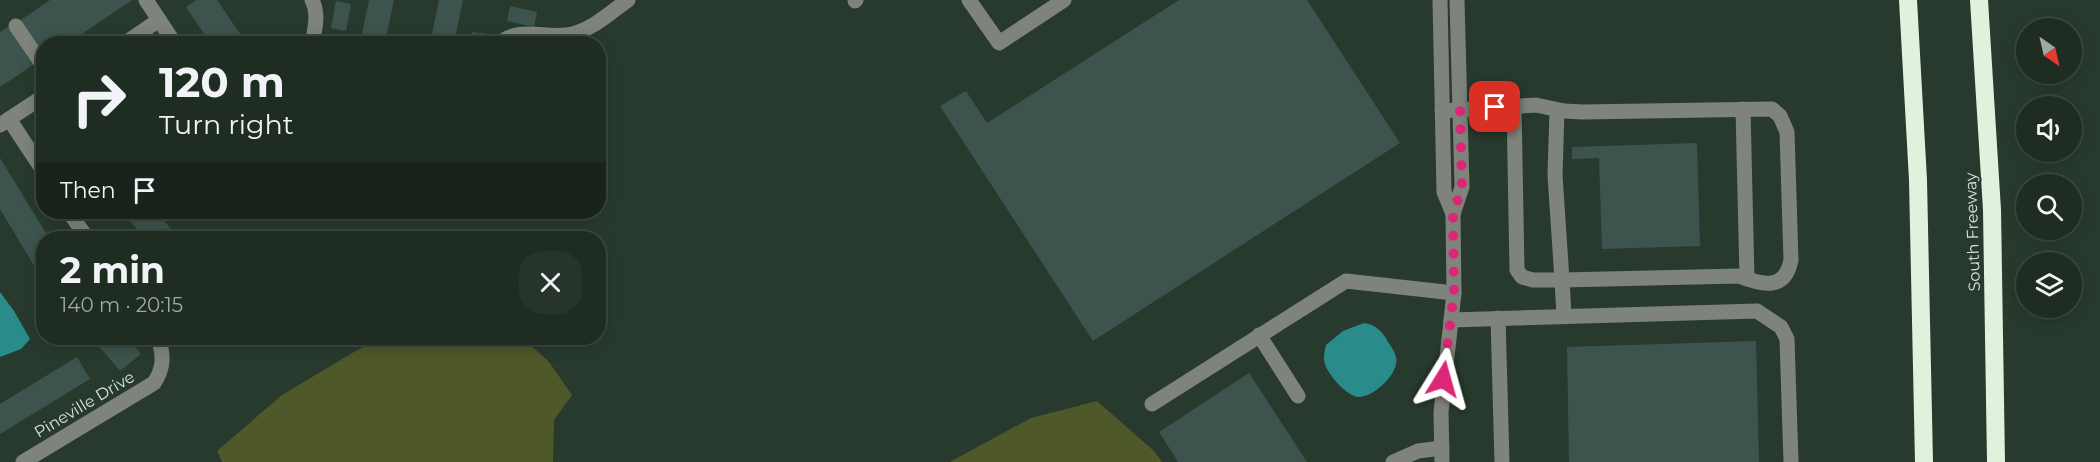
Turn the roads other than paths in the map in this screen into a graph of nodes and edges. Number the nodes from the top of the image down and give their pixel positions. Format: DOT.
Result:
graph roads {
  1 [pos="146,0"];
  2 [pos="312,0"];
  3 [pos="628,0"];
  4 [pos="969,0"];
  5 [pos="1064,0"];
  6 [pos="1440,0"];
  7 [pos="1457,0"];
  8 [pos="1908,0"];
  9 [pos="1979,0"];
  10 [pos="611,5"];
  11 [pos="159,20"];
  12 [pos="16,26"];
  13 [pos="136,36"];
  14 [pos="170,36"];
  15 [pos="314,36"];
  16 [pos="511,36"];
  17 [pos="555,36"];
  18 [pos="555,36"];
  19 [pos="36,55"];
  20 [pos="36,101"];
  21 [pos="1514,106"];
  22 [pos="1743,109"];
  23 [pos="1460,110"];
  24 [pos="1557,110"];
  25 [pos="1442,111"];
  26 [pos="5,122"];
  27 [pos="36,162"];
  28 [pos="1453,214"];
  29 [pos="1747,279"];
  30 [pos="1562,280"];
  31 [pos="1454,293"];
  32 [pos="1564,316"];
  33 [pos="1498,318"];
  34 [pos="1451,320"];
  35 [pos="1259,335"];
  36 [pos="160,345"];
  37 [pos="1298,396"];
  38 [pos="1152,404"];
  39 [pos="1442,455"];
  40 [pos="23,462"];
  41 [pos="1393,462"];
  42 [pos="1502,462"];
  43 [pos="1791,462"];
  44 [pos="1924,462"];
  45 [pos="1996,462"];
  1 -- 11 [label="street"];
  2 -- 15 [label="street"];
  3 -- 10 [label="street"];
  4 -- 5 [label="street"];
  6 -- 25 [label="street"];
  7 -- 23 [label="street"];
  8 -- 44 [label="highway"];
  9 -- 45 [label="highway, South Freeway"];
  10 -- 17 [label="street"];
  11 -- 13 [label="street"];
  11 -- 14 [label="street"];
  12 -- 19 [label="street"];
  16 -- 18 [label="street"];
  20 -- 26 [label="street"];
  21 -- 23 [label="street"];
  21 -- 24 [label="street"];
  21 -- 30 [label="street"];
  22 -- 24 [label="street"];
  22 -- 29 [label="street"];
  22 -- 29 [label="street"];
  23 -- 25 [label="street"];
  23 -- 28 [label="street"];
  24 -- 30 [label="street"];
  25 -- 28 [label="street"];
  26 -- 27 [label="street"];
  28 -- 31 [label="street"];
  29 -- 30 [label="street"];
  30 -- 32 [label="street"];
  31 -- 34 [label="street"];
  31 -- 35 [label="street"];
  32 -- 33 [label="street"];
  32 -- 43 [label="street"];
  33 -- 34 [label="street"];
  33 -- 42 [label="street"];
  34 -- 39 [label="street"];
  35 -- 37 [label="street"];
  35 -- 38 [label="street"];
  36 -- 40 [label="street, Pineville Drive"];
  39 -- 41 [label="street"];
}
